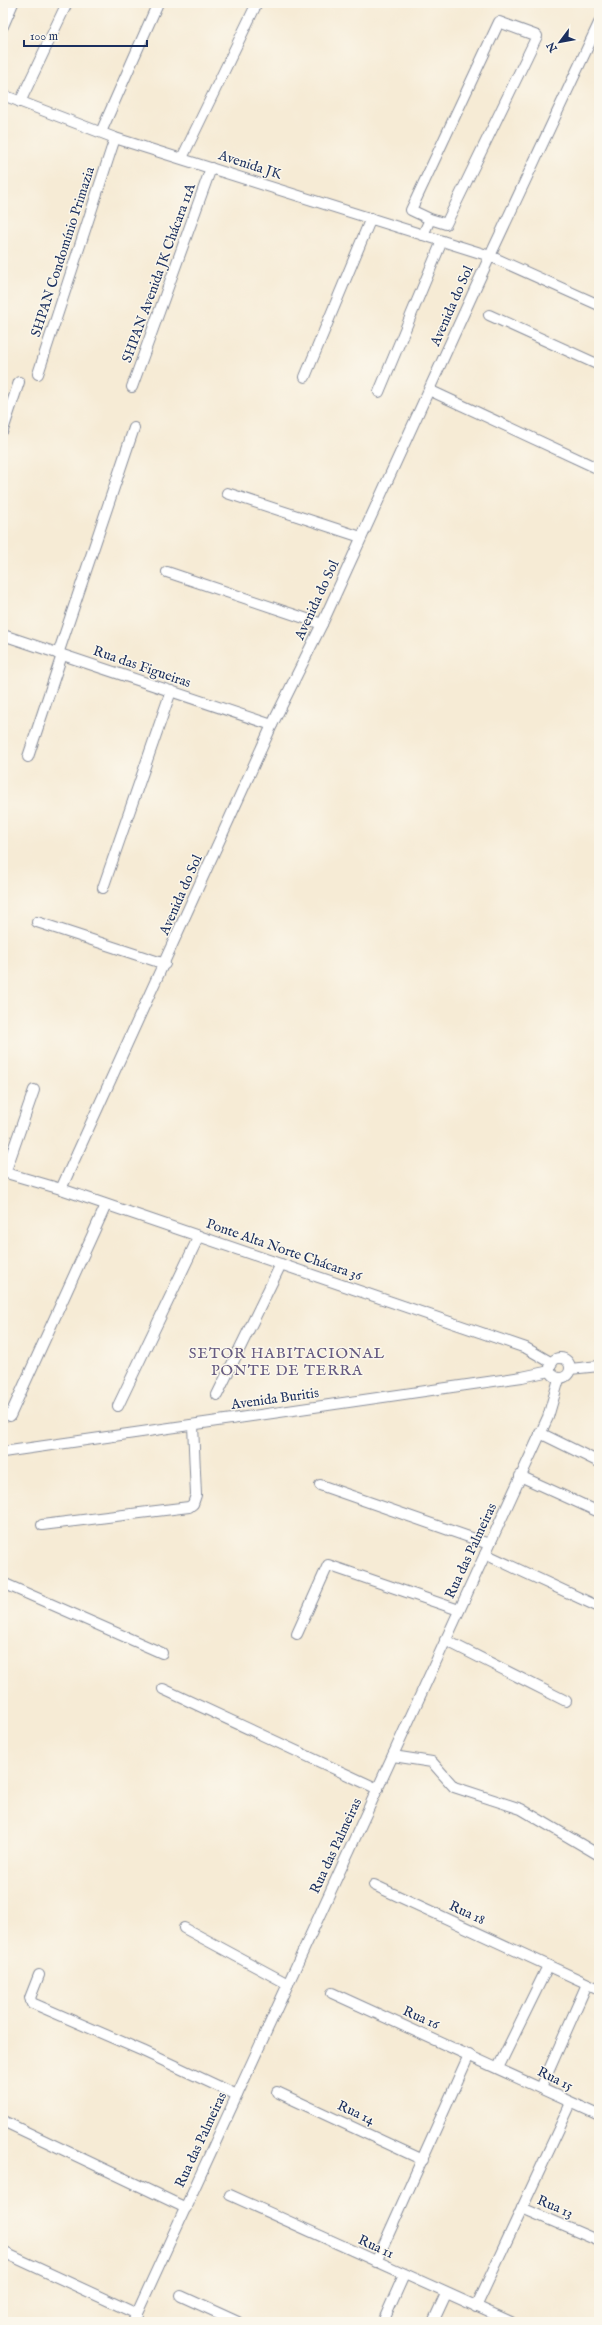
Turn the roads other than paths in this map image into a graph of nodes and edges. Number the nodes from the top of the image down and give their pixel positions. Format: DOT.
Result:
graph roads {
  1 [pos="13,3"];
  2 [pos="67,3"];
  3 [pos="158,3"];
  4 [pos="257,3"];
  5 [pos="5,16"];
  6 [pos="599,24"];
  7 [pos="3,26"];
  8 [pos="3,95"];
  9 [pos="20,102"];
  10 [pos="100,132"];
  11 [pos="115,138"];
  12 [pos="182,158"];
  13 [pos="211,168"];
  14 [pos="371,218"];
  15 [pos="430,219"];
  16 [pos="423,234"];
  17 [pos="442,240"];
  18 [pos="490,256"];
  19 [pos="599,305"];
  20 [pos="489,315"];
  21 [pos="599,365"];
  22 [pos="38,374"];
  23 [pos="305,377"];
  24 [pos="19,382"];
  25 [pos="132,387"];
  26 [pos="429,390"];
  27 [pos="379,392"];
  28 [pos="134,428"];
  29 [pos="3,430"];
  30 [pos="599,468"];
  31 [pos="227,493"];
  32 [pos="361,537"];
  33 [pos="167,572"];
  34 [pos="322,624"];
  35 [pos="3,635"];
  36 [pos="60,654"];
  37 [pos="171,691"];
  38 [pos="272,725"];
  39 [pos="28,757"];
  40 [pos="103,888"];
  41 [pos="37,922"];
  42 [pos="166,964"];
  43 [pos="34,1090"];
  44 [pos="4,1172"];
  45 [pos="61,1189"];
  46 [pos="106,1204"];
  47 [pos="199,1236"];
  48 [pos="281,1264"];
  49 [pos="599,1366"];
  50 [pos="551,1367"];
  51 [pos="570,1369"];
  52 [pos="559,1379"];
  53 [pos="217,1395"];
  54 [pos="118,1406"];
  55 [pos="10,1416"];
  56 [pos="193,1425"];
  57 [pos="540,1433"];
  58 [pos="3,1452"];
  59 [pos="599,1462"];
  60 [pos="520,1476"];
  61 [pos="320,1486"];
  62 [pos="599,1512"];
  63 [pos="42,1525"];
  64 [pos="489,1544"];
  65 [pos="485,1554"];
  66 [pos="3,1583"];
  67 [pos="599,1607"];
  68 [pos="459,1610"];
  69 [pos="297,1634"];
  70 [pos="446,1640"];
  71 [pos="162,1653"];
  72 [pos="163,1689"];
  73 [pos="566,1701"];
  74 [pos="392,1756"];
  75 [pos="378,1789"];
  76 [pos="599,1855"];
  77 [pos="374,1885"];
  78 [pos="184,1928"];
  79 [pos="548,1966"];
  80 [pos="40,1975"];
  81 [pos="288,1984"];
  82 [pos="588,1984"];
  83 [pos="599,1989"];
  84 [pos="332,1993"];
  85 [pos="469,2055"];
  86 [pos="498,2068"];
  87 [pos="541,2088"];
  88 [pos="277,2092"];
  89 [pos="237,2095"];
  90 [pos="572,2103"];
  91 [pos="599,2115"];
  92 [pos="3,2121"];
  93 [pos="423,2160"];
  94 [pos="230,2195"];
  95 [pos="186,2208"];
  96 [pos="522,2208"];
  97 [pos="599,2241"];
  98 [pos="3,2252"];
  99 [pos="376,2262"];
  100 [pos="404,2276"];
  101 [pos="446,2294"];
  102 [pos="181,2296"];
  103 [pos="476,2307"];
  104 [pos="135,2318"];
  105 [pos="238,2322"];
  106 [pos="383,2322"];
  107 [pos="433,2322"];
  108 [pos="511,2322"];
  1 -- 5 [label="street"];
  2 -- 9 [label="street"];
  3 -- 10 [label="street"];
  4 -- 12 [label="street"];
  5 -- 7 [label="street"];
  6 -- 18 [label="street, Avenida do Sol"];
  8 -- 9 [label="street, Avenida JK"];
  9 -- 10 [label="street, Avenida JK"];
  10 -- 11 [label="street, Avenida JK"];
  11 -- 12 [label="street, Avenida JK"];
  11 -- 22 [label="street, SHPAN Condomínio Primazia"];
  12 -- 13 [label="street, Avenida JK"];
  13 -- 14 [label="street, Avenida JK"];
  13 -- 25 [label="street, SHPAN Avenida JK Chácara 11A"];
  14 -- 16 [label="street, Avenida JK"];
  14 -- 23 [label="street"];
  15 -- 15 [label="street"];
  15 -- 16 [label="street"];
  16 -- 17 [label="street, Avenida JK"];
  17 -- 18 [label="street, Avenida JK"];
  17 -- 27 [label="street"];
  18 -- 19 [label="street, Avenida JK"];
  18 -- 26 [label="street, Avenida do Sol"];
  20 -- 21 [label="street"];
  24 -- 29 [label="street"];
  26 -- 30 [label="street"];
  26 -- 32 [label="street, Avenida do Sol"];
  28 -- 36 [label="street"];
  31 -- 32 [label="street"];
  32 -- 34 [label="street, Avenida do Sol"];
  33 -- 34 [label="street"];
  34 -- 38 [label="street, Avenida do Sol"];
  35 -- 36 [label="street, Rua das Figueiras"];
  36 -- 37 [label="street, Rua das Figueiras"];
  36 -- 39 [label="street"];
  37 -- 38 [label="street, Rua das Figueiras"];
  37 -- 40 [label="street"];
  38 -- 42 [label="street, Avenida do Sol"];
  41 -- 42 [label="street"];
  42 -- 45 [label="street, Avenida do Sol"];
  43 -- 44 [label="street"];
  44 -- 45 [label="street, Ponte Alta Norte Chácara 36"];
  45 -- 46 [label="street, Ponte Alta Norte Chácara 36"];
  46 -- 47 [label="street, Ponte Alta Norte Chácara 36"];
  46 -- 55 [label="street"];
  47 -- 48 [label="street, Ponte Alta Norte Chácara 36"];
  47 -- 54 [label="street"];
  48 -- 50 [label="street, Ponte Alta Norte Chácara 36"];
  48 -- 53 [label="street"];
  49 -- 51 [label="street"];
  50 -- 51 [label="street"];
  50 -- 52 [label="street"];
  50 -- 56 [label="street, Avenida Buritis"];
  51 -- 52 [label="street"];
  52 -- 57 [label="street, Rua das Palmeiras"];
  56 -- 58 [label="street, Avenida Buritis"];
  56 -- 63 [label="street"];
  57 -- 59 [label="street"];
  57 -- 60 [label="street, Rua das Palmeiras"];
  60 -- 62 [label="street"];
  60 -- 64 [label="street, Rua das Palmeiras"];
  61 -- 64 [label="street"];
  64 -- 65 [label="street, Rua das Palmeiras"];
  65 -- 67 [label="street"];
  65 -- 68 [label="street, Rua das Palmeiras"];
  66 -- 71 [label="street"];
  68 -- 69 [label="street"];
  68 -- 70 [label="street, Rua das Palmeiras"];
  70 -- 73 [label="street"];
  70 -- 74 [label="street, Rua das Palmeiras"];
  72 -- 75 [label="street"];
  74 -- 75 [label="street, Rua das Palmeiras"];
  74 -- 76 [label="street"];
  75 -- 81 [label="street, Rua das Palmeiras"];
  77 -- 79 [label="street, Rua 18"];
  78 -- 81 [label="street"];
  79 -- 82 [label="street, Rua 18"];
  79 -- 86 [label="street"];
  80 -- 89 [label="street"];
  81 -- 89 [label="street, Rua das Palmeiras"];
  82 -- 83 [label="street, Rua 18"];
  82 -- 87 [label="street"];
  84 -- 85 [label="street, Rua 16"];
  85 -- 86 [label="street, Rua 16"];
  85 -- 93 [label="street"];
  86 -- 87 [label="street, Rua 15"];
  87 -- 90 [label="street, Rua 15"];
  88 -- 93 [label="street, Rua 14"];
  89 -- 95 [label="street, Rua das Palmeiras"];
  90 -- 91 [label="street, Rua 15"];
  90 -- 96 [label="street"];
  92 -- 95 [label="street"];
  93 -- 99 [label="street"];
  94 -- 99 [label="street, Rua 11"];
  95 -- 104 [label="street, Rua das Palmeiras"];
  96 -- 97 [label="street, Rua 13"];
  96 -- 103 [label="street"];
  98 -- 104 [label="street"];
  99 -- 100 [label="street, Rua 11"];
  100 -- 101 [label="street, Rua 11"];
  100 -- 106 [label="street"];
  101 -- 103 [label="street, Rua 11"];
  101 -- 107 [label="street"];
  102 -- 105 [label="street"];
  103 -- 108 [label="street, Rua 11"];
}
